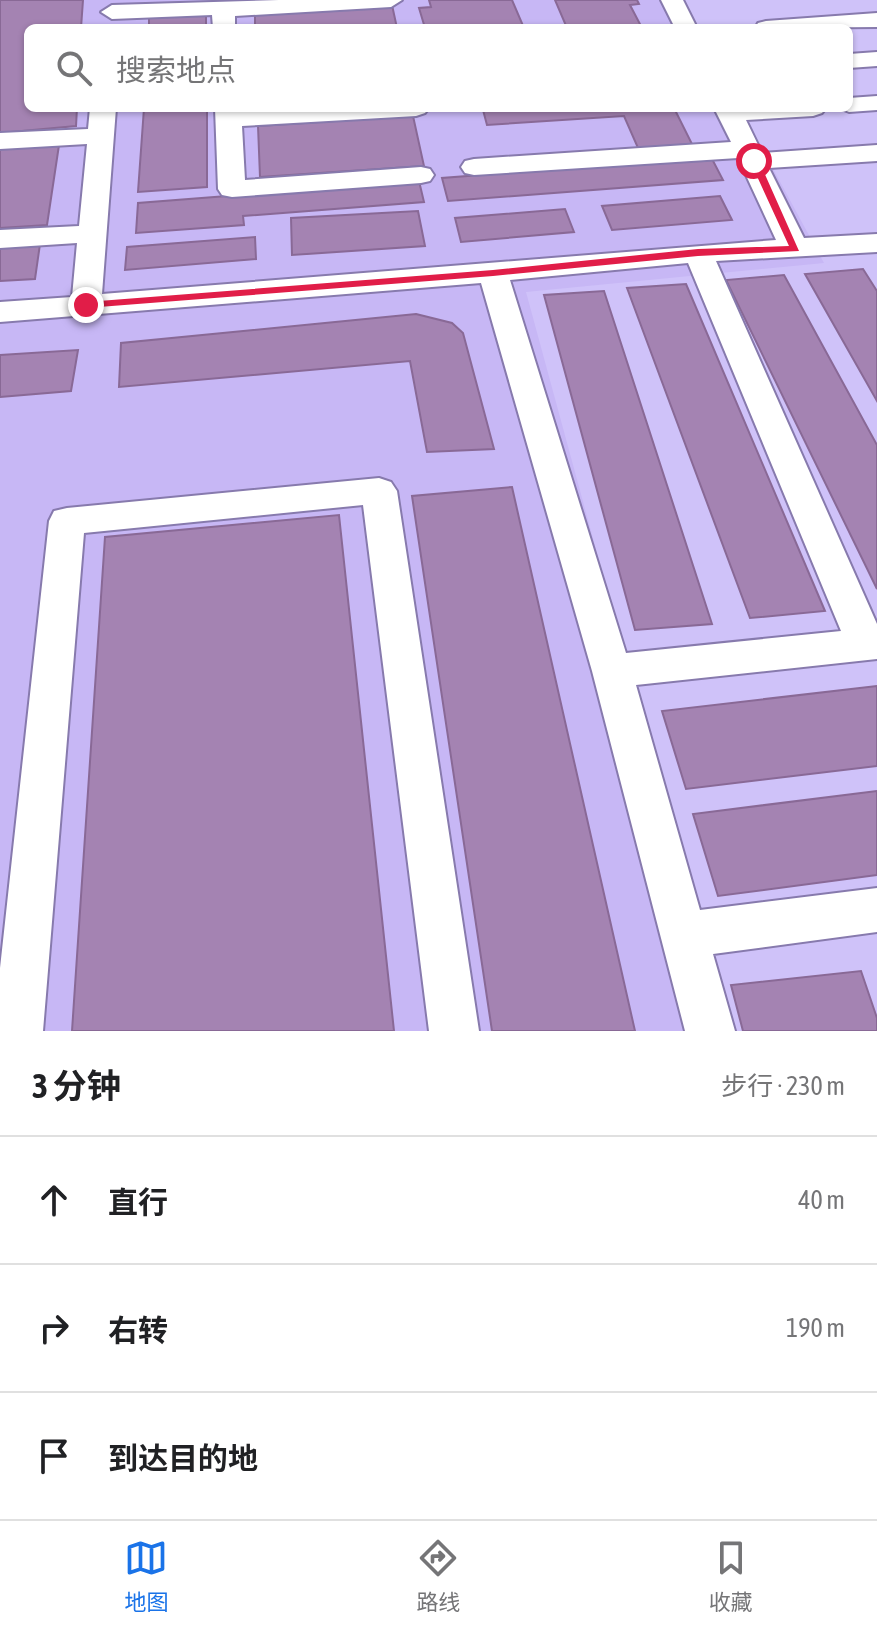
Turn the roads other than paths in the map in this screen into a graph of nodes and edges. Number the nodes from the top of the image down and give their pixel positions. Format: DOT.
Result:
graph roads {
  1 [pos="391,0"];
  2 [pos="672,0"];
  3 [pos="112,13"];
  4 [pos="224,19"];
  5 [pos="877,20"];
  6 [pos="684,24"];
  7 [pos="822,24"];
  8 [pos="877,59"];
  9 [pos="853,61"];
  10 [pos="877,103"];
  11 [pos="853,105"];
  12 [pos="291,112"];
  13 [pos="730,112"];
  14 [pos="228,114"];
  15 [pos="102,122"];
  16 [pos="0,141"];
  17 [pos="877,153"];
  18 [pos="751,155"];
  19 [pos="474,167"];
  20 [pos="421,175"];
  21 [pos="93,234"];
  22 [pos="0,239"];
  23 [pos="877,243"];
  24 [pos="795,249"];
  25 [pos="698,253"];
  26 [pos="493,273"];
  27 [pos="86,305"];
  28 [pos="0,312"];
  29 [pos="872,643"];
  30 [pos="612,671"];
  31 [pos="877,910"];
  32 [pos="684,935"];
  33 [pos="18,1031"];
  34 [pos="454,1031"];
  35 [pos="710,1031"];
  1 -- 4 [label="street"];
  2 -- 6 [label="street"];
  3 -- 4 [label="street"];
  5 -- 7 [label="street"];
  8 -- 9 [label="street"];
  10 -- 11 [label="street"];
  12 -- 14 [label="street"];
  13 -- 18 [label="street"];
  14 -- 20 [label="street"];
  15 -- 16 [label="street"];
  15 -- 21 [label="street"];
  17 -- 18 [label="street"];
  18 -- 19 [label="street"];
  18 -- 24 [label="street"];
  21 -- 22 [label="street"];
  21 -- 27 [label="street"];
  23 -- 24 [label="street"];
  24 -- 25 [label="street"];
  25 -- 26 [label="street"];
  25 -- 29 [label="street"];
  26 -- 27 [label="street"];
  26 -- 30 [label="street"];
  27 -- 28 [label="street"];
  29 -- 30 [label="street"];
  30 -- 32 [label="street"];
  31 -- 32 [label="street"];
  32 -- 35 [label="street"];
  33 -- 34 [label="street"];
}
